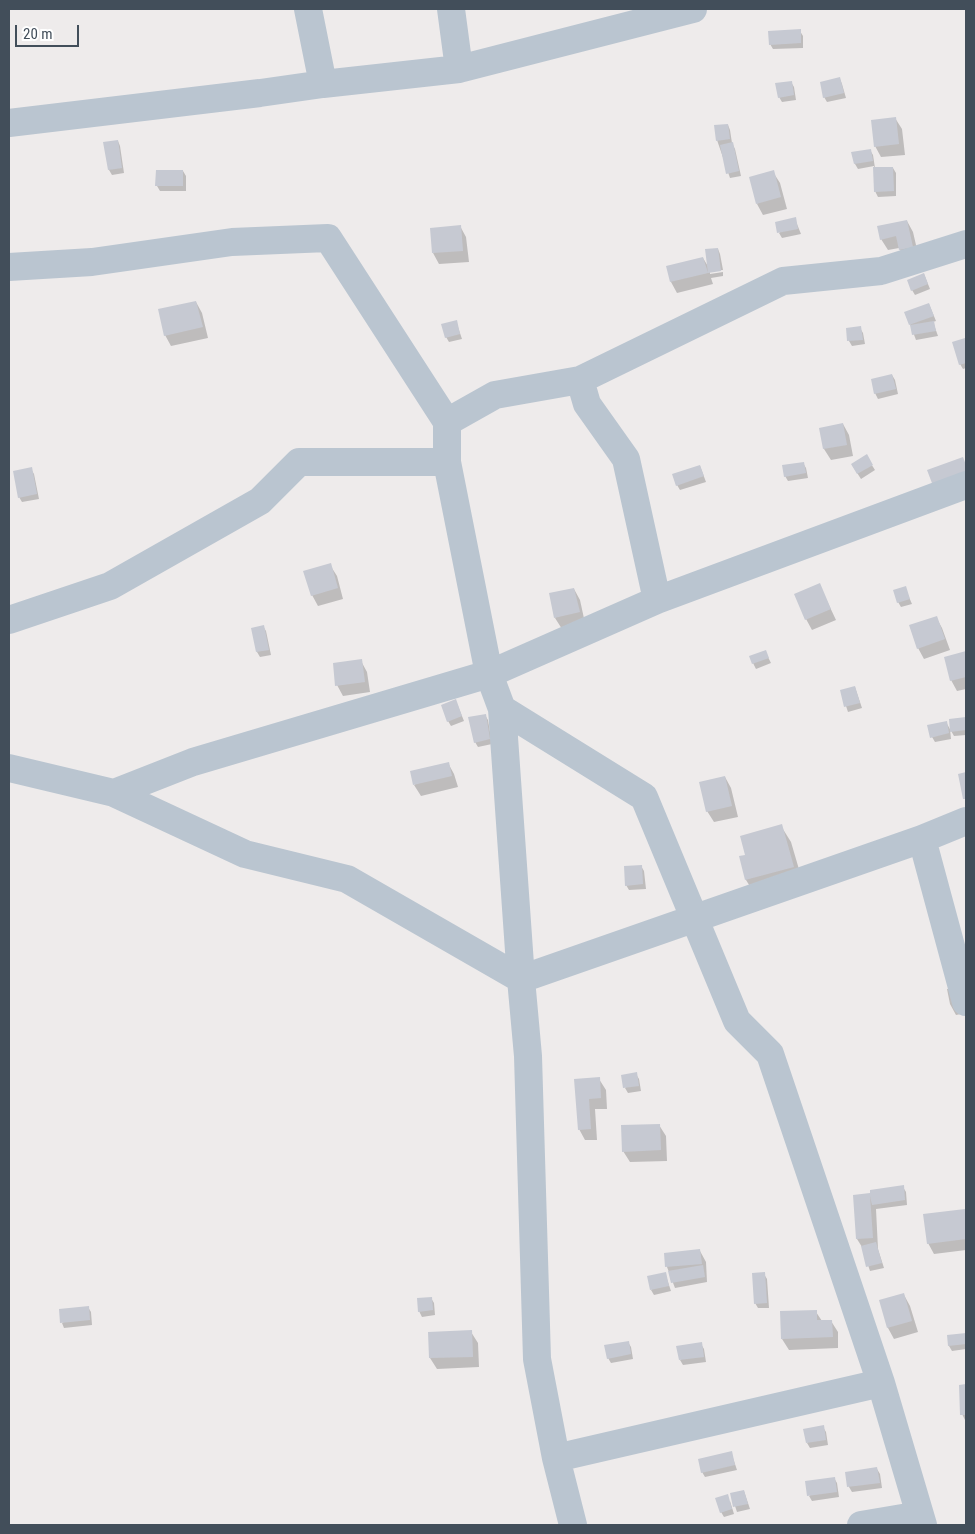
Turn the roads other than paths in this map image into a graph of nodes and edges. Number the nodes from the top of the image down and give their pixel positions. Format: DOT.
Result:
graph roads {
  1 [pos="308,9"];
  2 [pos="450,9"];
  3 [pos="693,9"];
  4 [pos="459,69"];
  5 [pos="323,84"];
  6 [pos="9,123"];
  7 [pos="966,244"];
  8 [pos="9,267"];
  9 [pos="580,380"];
  10 [pos="447,422"];
  11 [pos="447,462"];
  12 [pos="966,485"];
  13 [pos="657,600"];
  14 [pos="9,620"];
  15 [pos="489,674"];
  16 [pos="502,709"];
  17 [pos="9,768"];
  18 [pos="114,793"];
  19 [pos="966,821"];
  20 [pos="922,839"];
  21 [pos="694,918"];
  22 [pos="521,979"];
  23 [pos="966,1002"];
  24 [pos="881,1383"];
  25 [pos="556,1458"];
  26 [pos="921,1520"];
  27 [pos="573,1525"];
  28 [pos="862,1525"];
  1 -- 5 [label="street"];
  2 -- 4 [label="street"];
  3 -- 4 [label="street"];
  4 -- 5 [label="street"];
  5 -- 6 [label="street"];
  7 -- 9 [label="street"];
  8 -- 10 [label="street"];
  9 -- 10 [label="street"];
  9 -- 13 [label="street"];
  10 -- 11 [label="street"];
  11 -- 14 [label="street"];
  11 -- 15 [label="street"];
  12 -- 13 [label="street"];
  13 -- 15 [label="street"];
  15 -- 16 [label="street"];
  15 -- 18 [label="street"];
  16 -- 21 [label="street"];
  16 -- 22 [label="street"];
  17 -- 18 [label="street"];
  18 -- 22 [label="street"];
  19 -- 20 [label="street"];
  20 -- 21 [label="street"];
  20 -- 23 [label="street"];
  21 -- 22 [label="street"];
  21 -- 24 [label="street"];
  22 -- 25 [label="street"];
  24 -- 25 [label="street"];
  24 -- 26 [label="street"];
  25 -- 27 [label="street"];
  26 -- 28 [label="street"];
}
